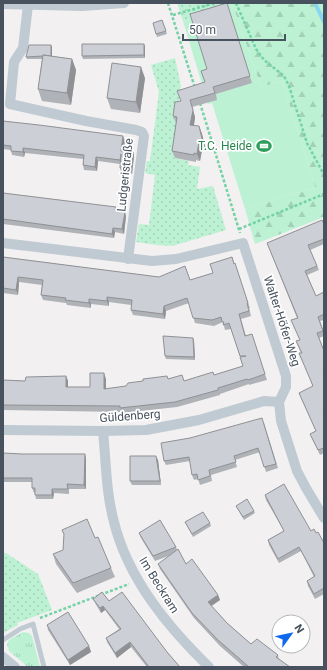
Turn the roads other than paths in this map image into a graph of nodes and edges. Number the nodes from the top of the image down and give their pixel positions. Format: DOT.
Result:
graph roads {
  1 [pos="124,3"];
  2 [pos="3,4"];
  3 [pos="28,5"];
  4 [pos="7,104"];
  5 [pos="3,243"];
  6 [pos="128,258"];
  7 [pos="278,402"];
  8 [pos="3,430"];
  9 [pos="103,432"];
  10 [pos="324,518"];
  11 [pos="3,640"];
  12 [pos="3,657"];
  13 [pos="15,667"];
  14 [pos="44,667"];
  15 [pos="209,667"];
  1 -- 3 [label="street"];
  2 -- 3 [label="street"];
  3 -- 4 [label="street, Ludgeristraße"];
  4 -- 6 [label="street, Ludgeristraße"];
  5 -- 6 [label="street"];
  6 -- 7 [label="street, Walter-Höfer-Weg"];
  7 -- 9 [label="street, Güldenberg"];
  7 -- 10 [label="street"];
  8 -- 9 [label="street, Güldenberg"];
  9 -- 15 [label="street, Im Beckram"];
  11 -- 14 [label="lane"];
  12 -- 13 [label="street"];
}
